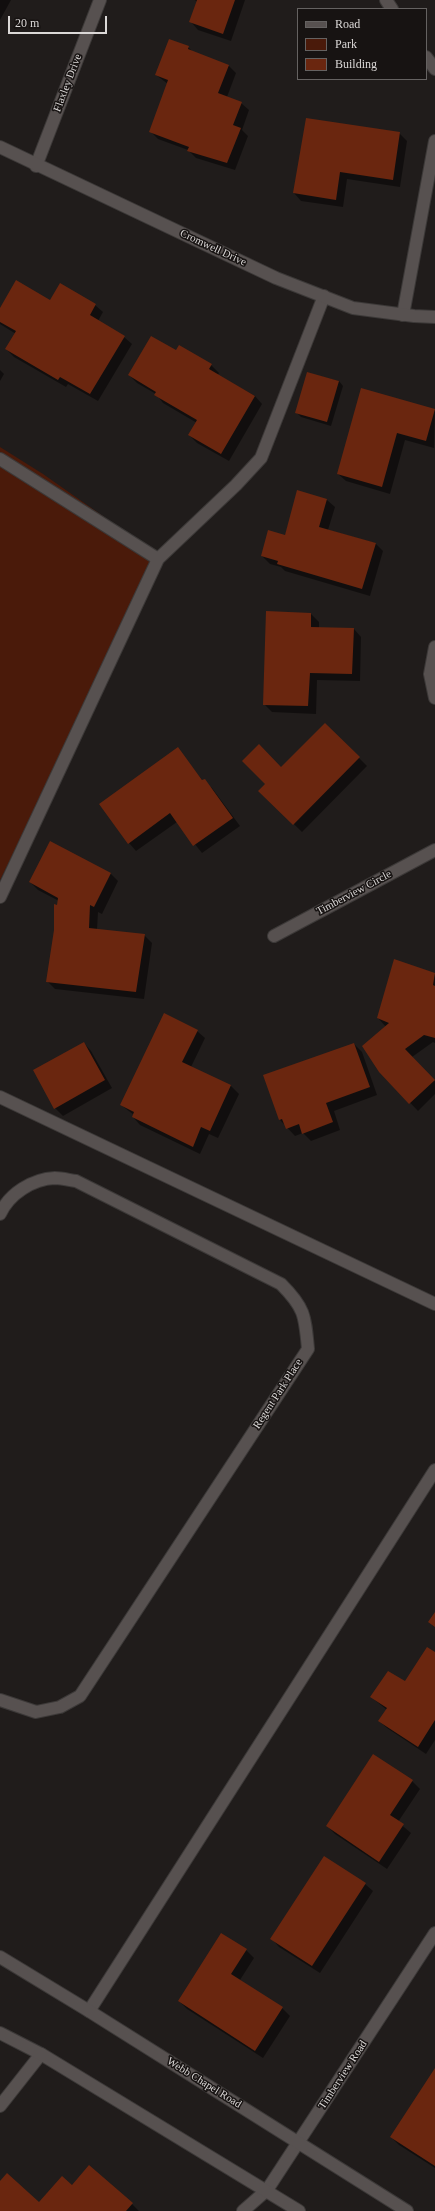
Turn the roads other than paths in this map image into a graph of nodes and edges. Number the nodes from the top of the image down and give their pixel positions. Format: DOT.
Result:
graph roads {
  1 [pos="100,0"];
  2 [pos="427,58"];
  3 [pos="435,69"];
  4 [pos="435,140"];
  5 [pos="0,147"];
  6 [pos="36,166"];
  7 [pos="324,296"];
  8 [pos="403,315"];
  9 [pos="435,317"];
  10 [pos="0,459"];
  11 [pos="158,559"];
  12 [pos="435,647"];
  13 [pos="435,698"];
  14 [pos="435,850"];
  15 [pos="0,896"];
  16 [pos="274,936"];
  17 [pos="0,1096"];
  18 [pos="0,1214"];
  19 [pos="435,1304"];
  20 [pos="435,1470"];
  21 [pos="0,1700"];
  22 [pos="435,1933"];
  23 [pos="0,1958"];
  24 [pos="89,2010"];
  25 [pos="0,2033"];
  26 [pos="41,2054"];
  27 [pos="0,2106"];
  28 [pos="299,2143"];
  29 [pos="267,2190"];
  30 [pos="243,2211"];
  31 [pos="299,2211"];
  32 [pos="407,2211"];
  1 -- 6 [label="street, Flaxley Drive"];
  2 -- 3 [label="street"];
  4 -- 8 [label="street"];
  5 -- 6 [label="street, Cromwell Drive"];
  6 -- 7 [label="street, Cromwell Drive"];
  7 -- 8 [label="street, Cromwell Drive"];
  7 -- 11 [label="street"];
  8 -- 9 [label="street, Cromwell Drive"];
  10 -- 11 [label="street"];
  11 -- 15 [label="street"];
  12 -- 13 [label="street"];
  14 -- 16 [label="street, Timberview Circle"];
  17 -- 19 [label="street"];
  18 -- 21 [label="street, Regent Park Place"];
  20 -- 24 [label="street"];
  22 -- 28 [label="street, Timberview Road"];
  23 -- 24 [label="street, Webb Chapel Road"];
  24 -- 28 [label="street, Webb Chapel Road"];
  25 -- 26 [label="street"];
  26 -- 27 [label="street"];
  26 -- 29 [label="street"];
  28 -- 29 [label="street, Timberview Road"];
  28 -- 32 [label="street, Webb Chapel Road"];
  29 -- 30 [label="street, Timberview Road"];
  29 -- 31 [label="street"];
}
